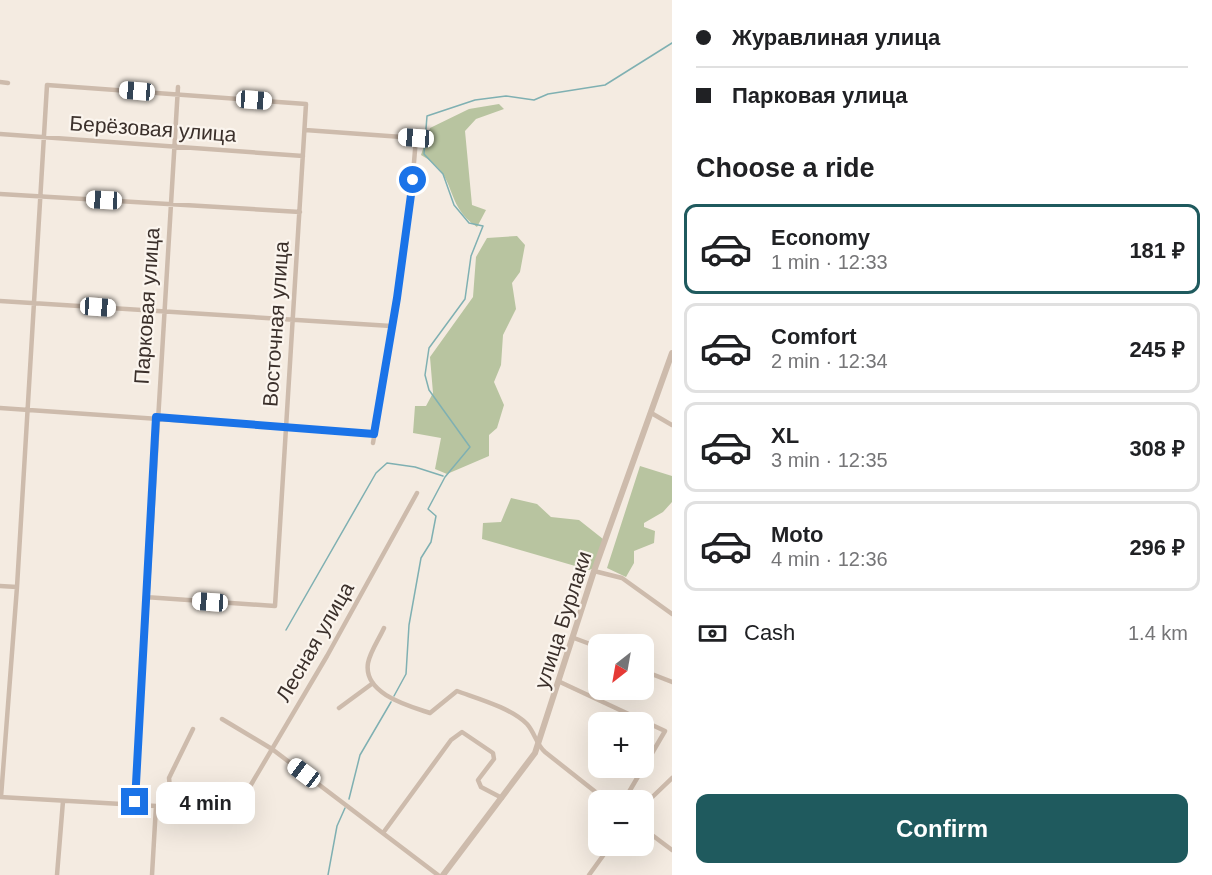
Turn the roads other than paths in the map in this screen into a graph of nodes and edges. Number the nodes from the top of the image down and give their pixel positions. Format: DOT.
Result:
graph roads {
  1 [pos="0,82"];
  2 [pos="8,83"];
  3 [pos="178,87"];
  4 [pos="177,94"];
  5 [pos="305,130"];
  6 [pos="0,134"];
  7 [pos="43,137"];
  8 [pos="174,147"];
  9 [pos="303,156"];
  10 [pos="0,194"];
  11 [pos="38,197"];
  12 [pos="170,204"];
  13 [pos="300,213"];
  14 [pos="0,302"];
  15 [pos="33,303"];
  16 [pos="163,311"];
  17 [pos="292,321"];
  18 [pos="391,326"];
  19 [pos="672,353"];
  20 [pos="0,408"];
  21 [pos="27,410"];
  22 [pos="652,414"];
  23 [pos="156,417"];
  24 [pos="672,425"];
  25 [pos="285,427"];
  26 [pos="374,434"];
  27 [pos="373,443"];
  28 [pos="417,493"];
  29 [pos="594,571"];
  30 [pos="0,586"];
  31 [pos="16,587"];
  32 [pos="146,597"];
  33 [pos="672,614"];
  34 [pos="384,628"];
  35 [pos="574,638"];
  36 [pos="588,644"];
  37 [pos="654,675"];
  38 [pos="560,682"];
  39 [pos="672,682"];
  40 [pos="373,683"];
  41 [pos="339,708"];
  42 [pos="624,712"];
  43 [pos="222,719"];
  44 [pos="654,726"];
  45 [pos="193,729"];
  46 [pos="538,746"];
  47 [pos="272,749"];
  48 [pos="654,749"];
  49 [pos="672,778"];
  50 [pos="593,790"];
  51 [pos="654,795"];
  52 [pos="0,797"];
  53 [pos="502,798"];
  54 [pos="63,801"];
  55 [pos="135,805"];
  56 [pos="156,806"];
  57 [pos="172,807"];
  58 [pos="383,833"];
  59 [pos="654,836"];
  60 [pos="672,850"];
  61 [pos="603,856"];
  62 [pos="57,875"];
  63 [pos="152,875"];
  64 [pos="438,875"];
  65 [pos="443,875"];
  66 [pos="589,875"];
  1 -- 2 [label="street"];
  3 -- 4 [label="street, Парковая улица"];
  4 -- 5 [label="street, Восточная улица"];
  4 -- 7 [label="street"];
  4 -- 8 [label="street, Парковая улица"];
  5 -- 9 [label="street, Восточная улица"];
  5 -- 18 [label="street"];
  6 -- 7 [label="street, Берёзовая улица"];
  7 -- 8 [label="street, Берёзовая улица"];
  7 -- 11 [label="street"];
  8 -- 9 [label="street, Берёзовая улица"];
  8 -- 12 [label="street, Парковая улица"];
  9 -- 13 [label="street, Восточная улица"];
  10 -- 11 [label="street"];
  11 -- 12 [label="street"];
  11 -- 15 [label="street"];
  12 -- 13 [label="street"];
  12 -- 16 [label="street, Парковая улица"];
  13 -- 17 [label="street, Восточная улица"];
  14 -- 15 [label="street"];
  15 -- 16 [label="street"];
  15 -- 21 [label="street"];
  16 -- 17 [label="street"];
  16 -- 23 [label="street, Парковая улица"];
  17 -- 18 [label="street"];
  17 -- 25 [label="street, Восточная улица"];
  18 -- 26 [label="street"];
  19 -- 22 [label="street, улица Бурлаки"];
  20 -- 21 [label="street"];
  21 -- 23 [label="street"];
  21 -- 31 [label="street"];
  22 -- 24 [label="street"];
  22 -- 29 [label="street, улица Бурлаки"];
  23 -- 25 [label="street"];
  23 -- 32 [label="street, Парковая улица"];
  25 -- 26 [label="street"];
  25 -- 32 [label="street, Восточная улица"];
  26 -- 27 [label="street"];
  28 -- 47 [label="street, Лесная улица"];
  29 -- 33 [label="street"];
  29 -- 35 [label="street, улица Бурлаки"];
  30 -- 31 [label="street"];
  31 -- 52 [label="street"];
  32 -- 55 [label="street, Парковая улица"];
  34 -- 40 [label="street"];
  35 -- 36 [label="street"];
  35 -- 38 [label="street, улица Бурлаки"];
  37 -- 39 [label="street"];
  38 -- 42 [label="street"];
  38 -- 46 [label="street, улица Бурлаки"];
  40 -- 41 [label="street"];
  40 -- 46 [label="street"];
  43 -- 47 [label="street"];
  44 -- 48 [label="street"];
  45 -- 57 [label="street"];
  46 -- 50 [label="street"];
  46 -- 53 [label="street, улица Бурлаки"];
  47 -- 57 [label="street, Лесная улица"];
  47 -- 58 [label="street"];
  49 -- 51 [label="street"];
  52 -- 54 [label="street"];
  53 -- 58 [label="street"];
  53 -- 65 [label="street, улица Бурлаки"];
  54 -- 55 [label="street"];
  54 -- 62 [label="street"];
  55 -- 56 [label="street"];
  56 -- 57 [label="street"];
  56 -- 63 [label="street"];
  58 -- 64 [label="street"];
  59 -- 60 [label="street"];
  61 -- 66 [label="street"];
}
